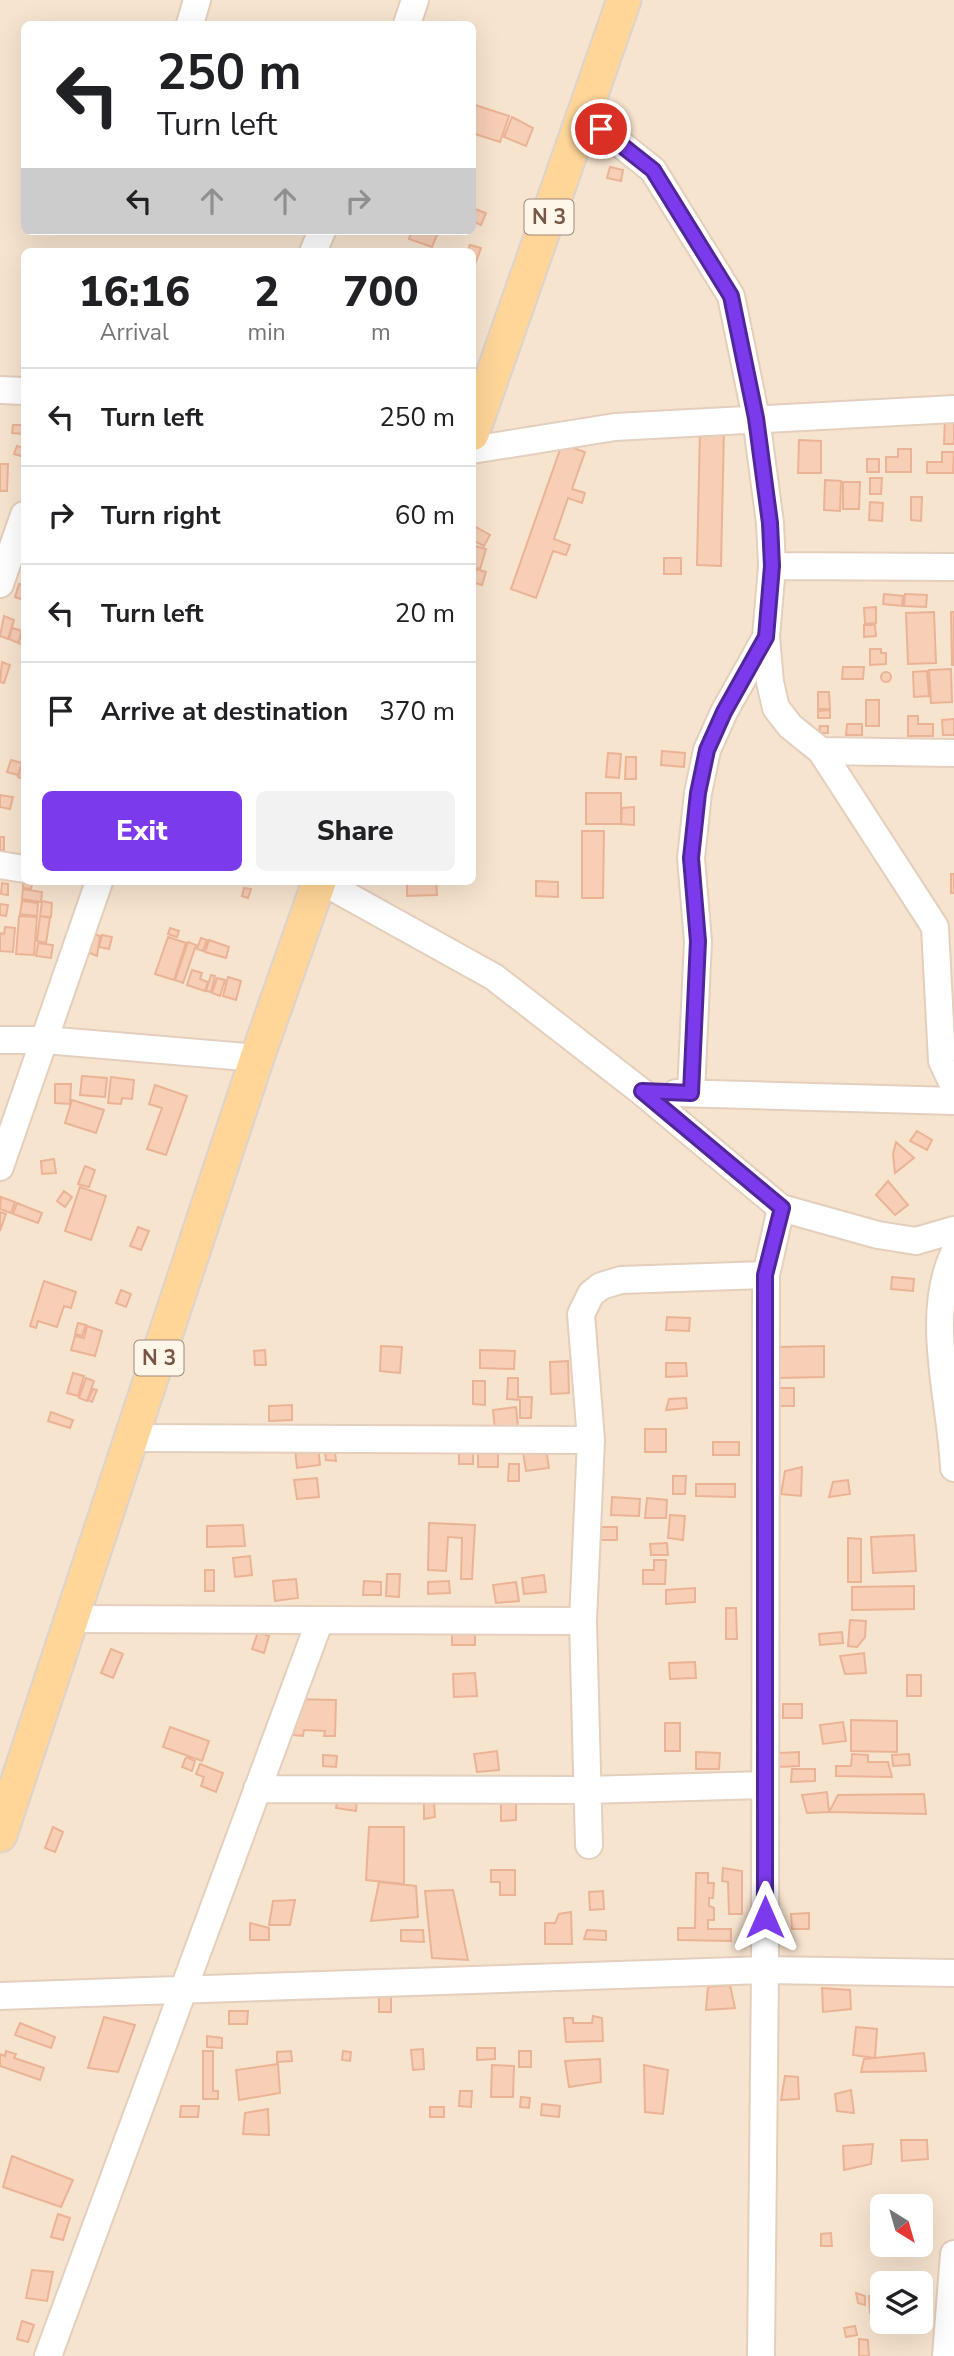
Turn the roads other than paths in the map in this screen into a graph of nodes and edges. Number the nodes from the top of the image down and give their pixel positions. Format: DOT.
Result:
graph roads {
  1 [pos="197,0"];
  2 [pos="415,0"];
  3 [pos="624,0"];
  4 [pos="191,21"];
  5 [pos="408,21"];
  6 [pos="584,115"];
  7 [pos="0,390"];
  8 [pos="21,391"];
  9 [pos="478,402"];
  10 [pos="954,409"];
  11 [pos="756,418"];
  12 [pos="476,449"];
  13 [pos="21,523"];
  14 [pos="772,566"];
  15 [pos="954,567"];
  16 [pos="1,578"];
  17 [pos="766,637"];
  18 [pos="821,751"];
  19 [pos="954,753"];
  20 [pos="0,865"];
  21 [pos="21,868"];
  22 [pos="98,885"];
  23 [pos="320,885"];
  24 [pos="326,885"];
  25 [pos="945,926"];
  26 [pos="0,1040"];
  27 [pos="45,1040"];
  28 [pos="257,1058"];
  29 [pos="954,1086"];
  30 [pos="642,1091"];
  31 [pos="691,1093"];
  32 [pos="954,1101"];
  33 [pos="0,1167"];
  34 [pos="782,1208"];
  35 [pos="954,1230"];
  36 [pos="954,1253"];
  37 [pos="765,1275"];
  38 [pos="133,1438"];
  39 [pos="591,1440"];
  40 [pos="954,1454"];
  41 [pos="72,1619"];
  42 [pos="320,1620"];
  43 [pos="583,1621"];
  44 [pos="765,1785"];
  45 [pos="257,1789"];
  46 [pos="587,1790"];
  47 [pos="0,1835"];
  48 [pos="589,1844"];
  49 [pos="765,1969"];
  50 [pos="954,1973"];
  51 [pos="182,1989"];
  52 [pos="0,1996"];
  53 [pos="954,2253"];
  54 [pos="48,2356"];
  55 [pos="761,2356"];
  56 [pos="946,2356"];
  1 -- 4 [label="street"];
  2 -- 5 [label="street"];
  3 -- 6 [label="main road, N 3"];
  6 -- 9 [label="main road, N 3"];
  6 -- 11 [label="street"];
  7 -- 8 [label="street"];
  10 -- 11 [label="street"];
  11 -- 12 [label="street"];
  11 -- 14 [label="street"];
  13 -- 16 [label="street"];
  14 -- 15 [label="street"];
  14 -- 17 [label="street"];
  17 -- 18 [label="street"];
  17 -- 31 [label="street"];
  18 -- 19 [label="street"];
  18 -- 25 [label="street"];
  20 -- 21 [label="street"];
  22 -- 27 [label="street"];
  23 -- 28 [label="main road, N 3"];
  24 -- 30 [label="street"];
  25 -- 29 [label="street"];
  26 -- 27 [label="street"];
  27 -- 28 [label="street"];
  27 -- 33 [label="street"];
  28 -- 38 [label="main road, N 3"];
  30 -- 31 [label="street"];
  30 -- 34 [label="street"];
  31 -- 32 [label="street"];
  34 -- 35 [label="street"];
  34 -- 37 [label="street"];
  36 -- 40 [label="street"];
  37 -- 39 [label="street"];
  37 -- 44 [label="street"];
  38 -- 39 [label="street"];
  38 -- 41 [label="main road, N 3"];
  39 -- 43 [label="street"];
  41 -- 42 [label="street"];
  41 -- 47 [label="main road, N 3"];
  42 -- 43 [label="street"];
  42 -- 45 [label="street"];
  43 -- 46 [label="street"];
  44 -- 46 [label="street"];
  44 -- 49 [label="street"];
  45 -- 46 [label="street"];
  45 -- 51 [label="street"];
  46 -- 48 [label="street"];
  49 -- 50 [label="street"];
  49 -- 51 [label="street"];
  49 -- 55 [label="street"];
  51 -- 52 [label="street"];
  51 -- 54 [label="street"];
  53 -- 56 [label="street"];
}
